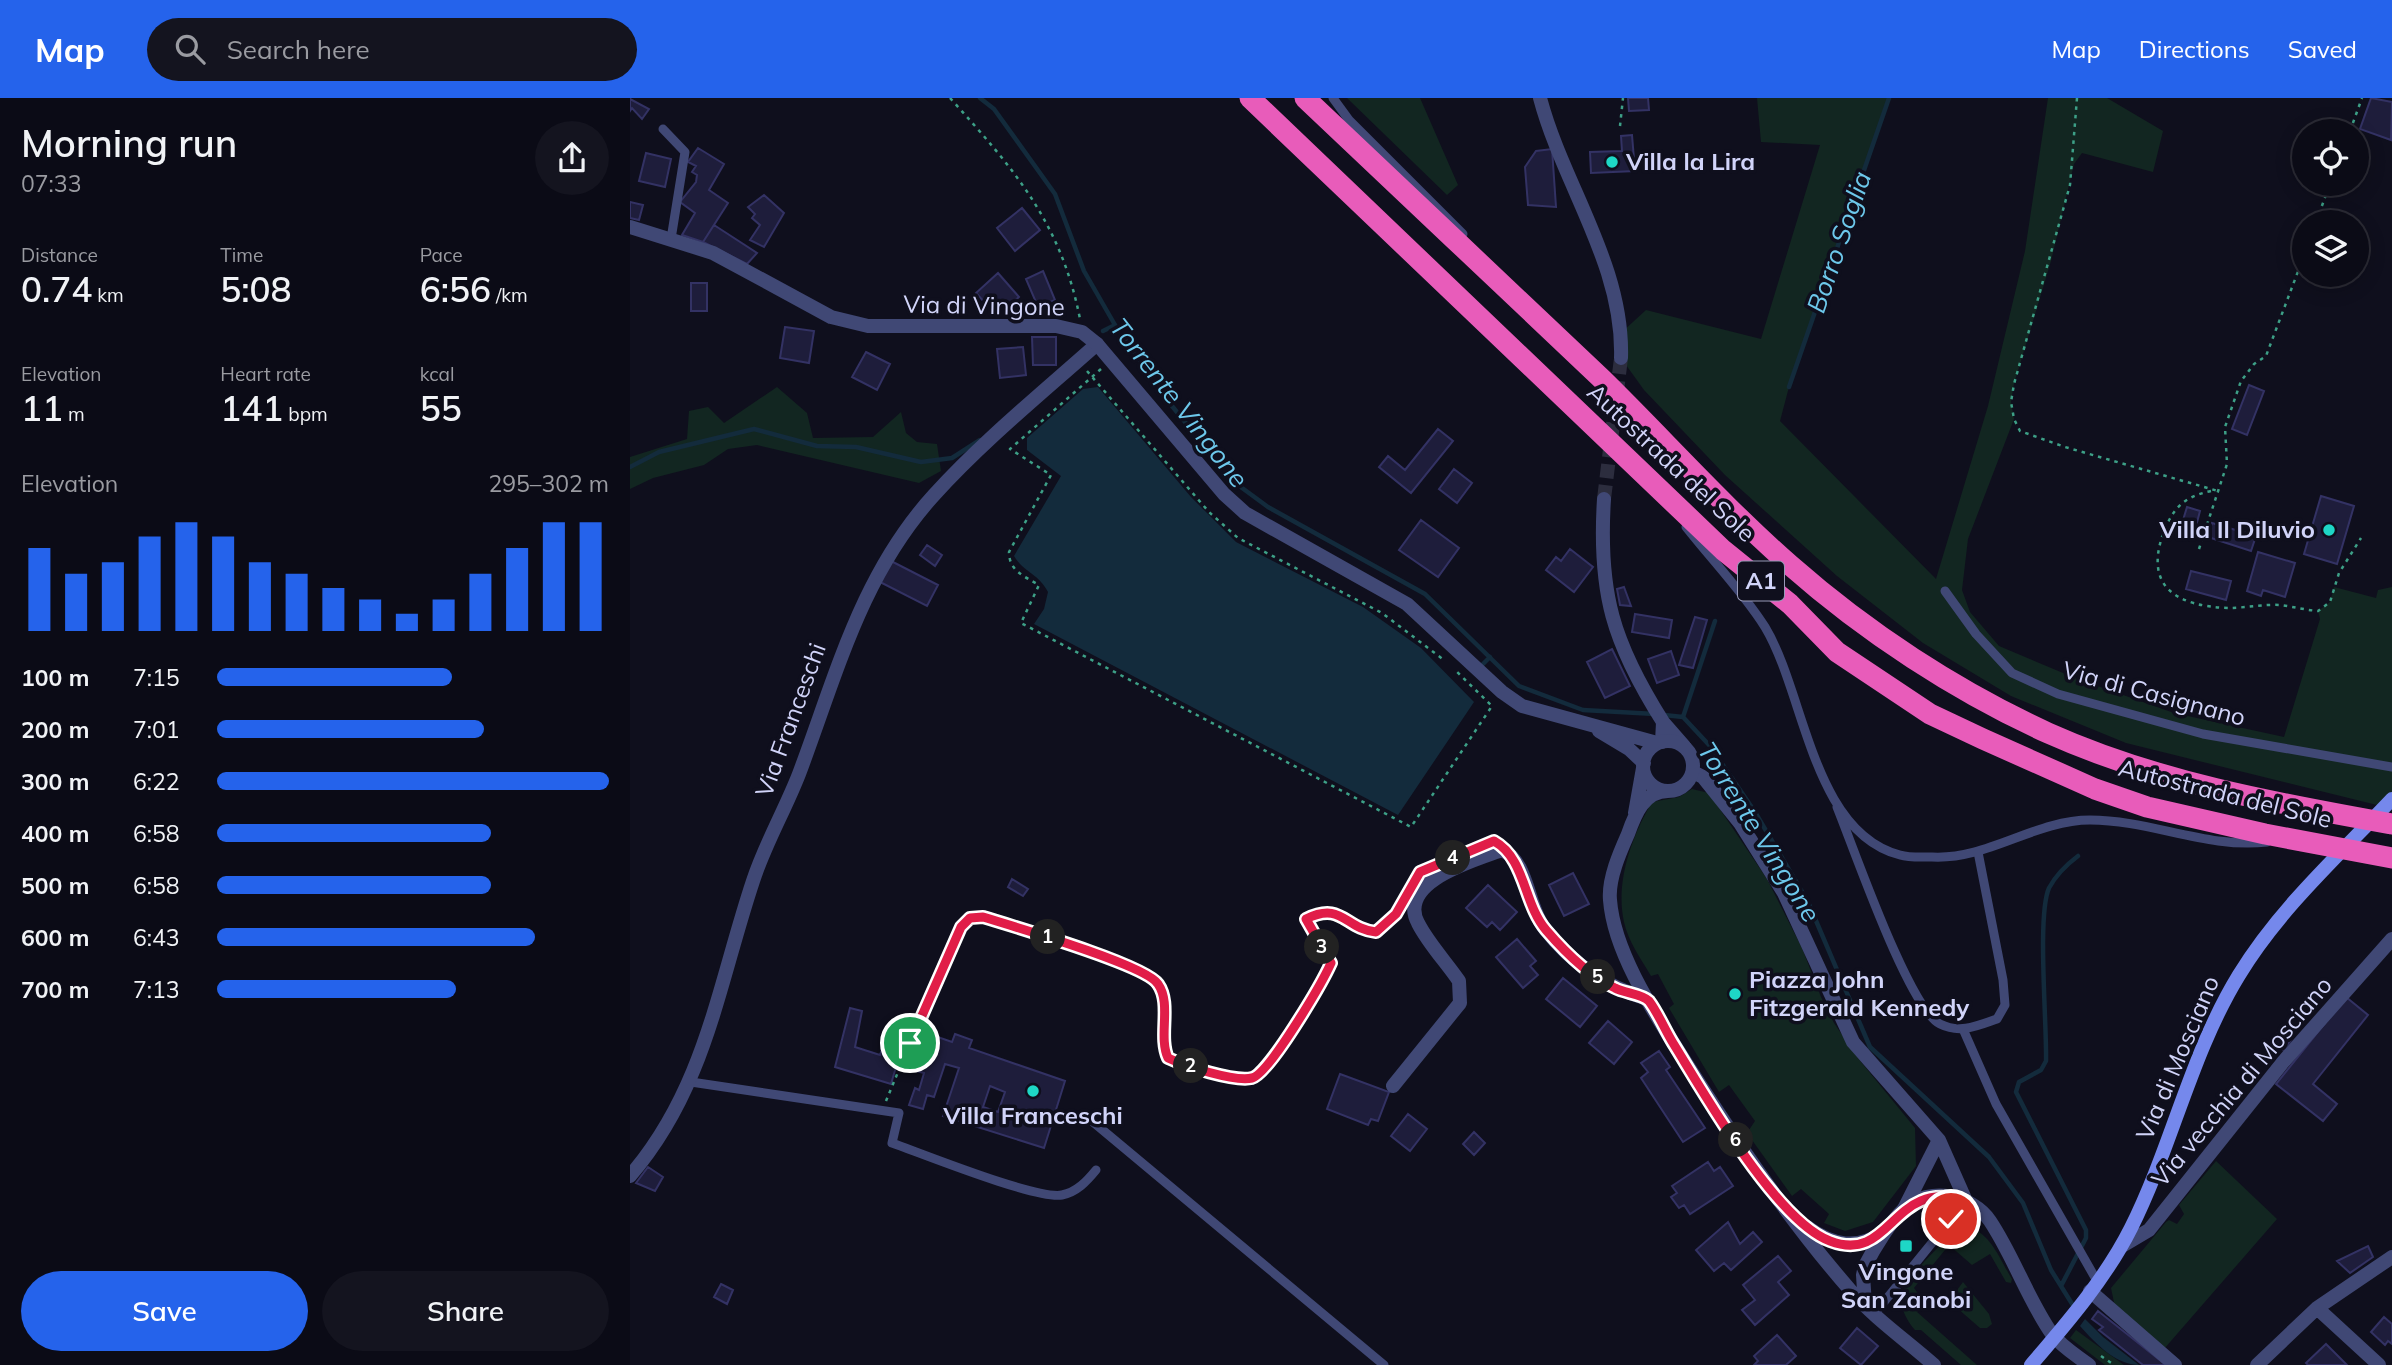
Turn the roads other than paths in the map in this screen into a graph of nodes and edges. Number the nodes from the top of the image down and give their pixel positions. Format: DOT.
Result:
graph roads {
  1 [pos="1251,98"];
  2 [pos="1305,98"];
  3 [pos="1333,98"];
  4 [pos="1540,98"];
  5 [pos="663,129"];
  6 [pos="630,227"];
  7 [pos="671,239"];
  8 [pos="1097,344"];
  9 [pos="1621,358"];
  10 [pos="1604,382"];
  11 [pos="1643,474"];
  12 [pos="1604,499"];
  13 [pos="1945,591"];
  14 [pos="1663,722"];
  15 [pos="1589,726"];
  16 [pos="1660,743"];
  17 [pos="1684,746"];
  18 [pos="1643,765"];
  19 [pos="2392,767"];
  20 [pos="1693,772"];
  21 [pos="1668,791"];
  22 [pos="1833,799"];
  23 [pos="2392,799"];
  24 [pos="1634,818"];
  25 [pos="2392,824"];
  26 [pos="2290,839"];
  27 [pos="1978,852"];
  28 [pos="2392,858"];
  29 [pos="2392,939"];
  30 [pos="1647,999"];
  31 [pos="1963,1029"];
  32 [pos="691,1082"];
  33 [pos="1393,1086"];
  34 [pos="1087,1117"];
  35 [pos="1939,1140"];
  36 [pos="1096,1170"];
  37 [pos="630,1176"];
  38 [pos="1966,1201"];
  39 [pos="1904,1209"];
  40 [pos="1791,1214"];
  41 [pos="1891,1227"];
  42 [pos="2122,1246"];
  43 [pos="2392,1257"];
  44 [pos="2093,1286"];
  45 [pos="2317,1308"];
  46 [pos="1870,1309"];
  47 [pos="2054,1337"];
  48 [pos="1384,1365"];
  49 [pos="1934,1365"];
  50 [pos="2031,1365"];
  51 [pos="2089,1365"];
  52 [pos="2175,1365"];
  53 [pos="2257,1365"];
  54 [pos="2379,1365"];
  1 -- 11 [label="highway, Autostrada del Sole / A1"];
  2 -- 10 [label="highway, Autostrada del Sole / A1"];
  3 -- 10 [label="lane"];
  4 -- 9 [label="street"];
  5 -- 7 [label="lane"];
  6 -- 7 [label="street, Via di Vingone"];
  7 -- 8 [label="street, Via di Vingone"];
  8 -- 15 [label="street, Via di Vingone"];
  8 -- 32 [label="street, Via Franceschi"];
  10 -- 25 [label="highway, Autostrada del Sole / A1"];
  11 -- 22 [label="lane"];
  11 -- 26 [label="highway, Autostrada del Sole / A1"];
  12 -- 14 [label="street"];
  13 -- 19 [label="lane, Via di Casignano"];
  14 -- 16 [label="street"];
  14 -- 17 [label="street"];
  15 -- 16 [label="street, Via di Vingone"];
  15 -- 18 [label="street, Via di Vingone"];
  16 -- 17 [label="street"];
  16 -- 18 [label="street"];
  17 -- 20 [label="street"];
  18 -- 21 [label="street"];
  18 -- 24 [label="street"];
  20 -- 21 [label="street"];
  20 -- 35 [label="street"];
  21 -- 24 [label="street"];
  22 -- 27 [label="lane"];
  22 -- 31 [label="lane"];
  23 -- 42 [label="main road, Via di Mosciano"];
  24 -- 30 [label="street"];
  26 -- 27 [label="lane"];
  26 -- 28 [label="highway, Autostrada del Sole / A1"];
  27 -- 31 [label="lane"];
  29 -- 42 [label="street, Via vecchia di Mosciano"];
  30 -- 33 [label="street"];
  30 -- 40 [label="street"];
  31 -- 44 [label="lane"];
  32 -- 36 [label="lane"];
  32 -- 37 [label="street, Via Franceschi"];
  34 -- 48 [label="lane"];
  35 -- 38 [label="street"];
  35 -- 39 [label="street"];
  38 -- 39 [label="street"];
  38 -- 46 [label="lane"];
  38 -- 47 [label="street"];
  39 -- 41 [label="street"];
  40 -- 41 [label="street"];
  40 -- 46 [label="street"];
  41 -- 46 [label="street"];
  42 -- 44 [label="main road, Via di Mosciano"];
  43 -- 45 [label="street"];
  44 -- 47 [label="main road, Via di Mosciano"];
  44 -- 52 [label="street"];
  45 -- 53 [label="street"];
  45 -- 54 [label="street"];
  46 -- 49 [label="street"];
  47 -- 50 [label="main road, Via di Mosciano"];
  47 -- 51 [label="street"];
}
